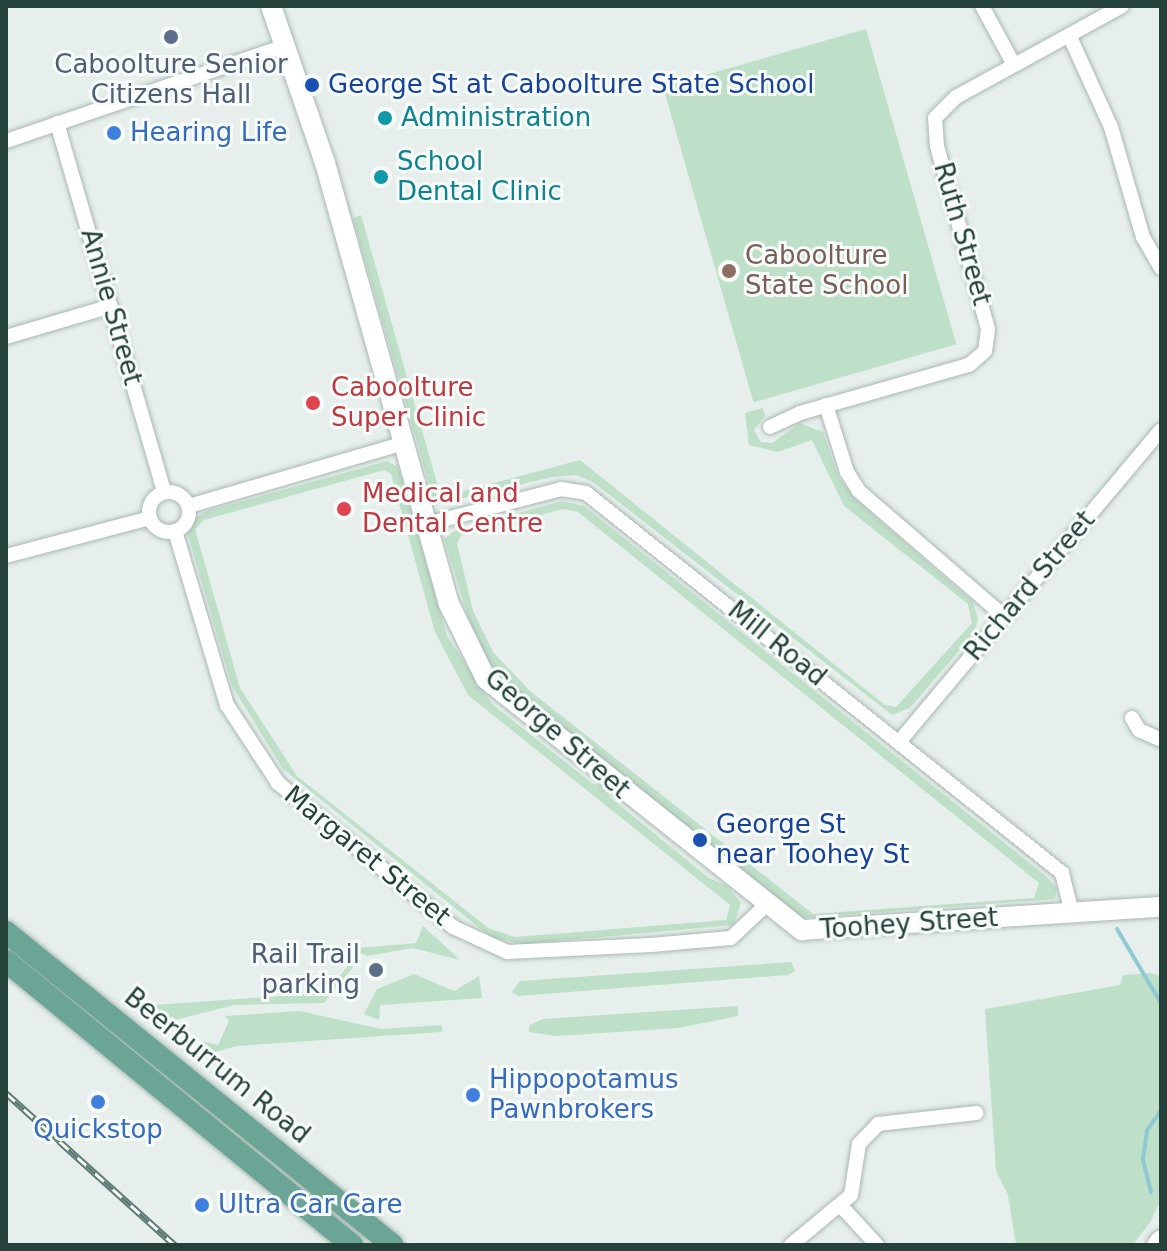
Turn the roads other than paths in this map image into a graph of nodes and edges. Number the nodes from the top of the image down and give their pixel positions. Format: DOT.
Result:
graph roads {
  1 [pos="271,6"];
  2 [pos="982,6"];
  3 [pos="1122,6"];
  4 [pos="1069,35"];
  5 [pos="285,46"];
  6 [pos="1014,65"];
  7 [pos="57,123"];
  8 [pos="6,141"];
  9 [pos="1161,268"];
  10 [pos="111,306"];
  11 [pos="6,337"];
  12 [pos="826,405"];
  13 [pos="770,427"];
  14 [pos="1161,430"];
  15 [pos="404,443"];
  16 [pos="164,492"];
  17 [pos="189,506"];
  18 [pos="150,518"];
  19 [pos="427,524"];
  20 [pos="175,531"];
  21 [pos="6,556"];
  22 [pos="1005,617"];
  23 [pos="1132,718"];
  24 [pos="1161,740"];
  25 [pos="899,742"];
  26 [pos="765,906"];
  27 [pos="1161,907"];
  28 [pos="1072,913"];
  29 [pos="6,932"];
  30 [pos="6,961"];
  31 [pos="976,1113"];
  32 [pos="842,1207"];
  33 [pos="1161,1240"];
  34 [pos="390,1244"];
  35 [pos="352,1245"];
  36 [pos="791,1245"];
  37 [pos="877,1245"];
  38 [pos="1157,1245"];
  1 -- 5 [label="street, George Street"];
  2 -- 6 [label="street"];
  3 -- 4 [label="street"];
  4 -- 6 [label="street"];
  4 -- 9 [label="street"];
  5 -- 7 [label="street"];
  5 -- 15 [label="street, George Street"];
  6 -- 12 [label="street, Ruth Street"];
  7 -- 8 [label="street"];
  7 -- 10 [label="street, Annie Street"];
  10 -- 11 [label="street"];
  10 -- 16 [label="street, Annie Street"];
  12 -- 13 [label="street, Ruth Street"];
  12 -- 22 [label="street"];
  14 -- 22 [label="street, Richard Street"];
  15 -- 17 [label="street"];
  15 -- 19 [label="street, George Street"];
  16 -- 17 [label="street"];
  16 -- 18 [label="street"];
  17 -- 20 [label="street"];
  18 -- 20 [label="street"];
  18 -- 21 [label="street"];
  19 -- 25 [label="street, Mill Road"];
  19 -- 26 [label="street, George Street"];
  20 -- 26 [label="street, Margaret Street"];
  22 -- 25 [label="street, Richard Street"];
  23 -- 24 [label="street"];
  25 -- 28 [label="street, Mill Road"];
  26 -- 28 [label="street, Toohey Street"];
  27 -- 28 [label="street, Toohey Street"];
  29 -- 34 [label="main road, Beerburrum Road"];
  30 -- 35 [label="main road, Beerburrum Road"];
  31 -- 32 [label="street"];
  32 -- 36 [label="street"];
  32 -- 37 [label="street"];
  33 -- 38 [label="street"];
}
